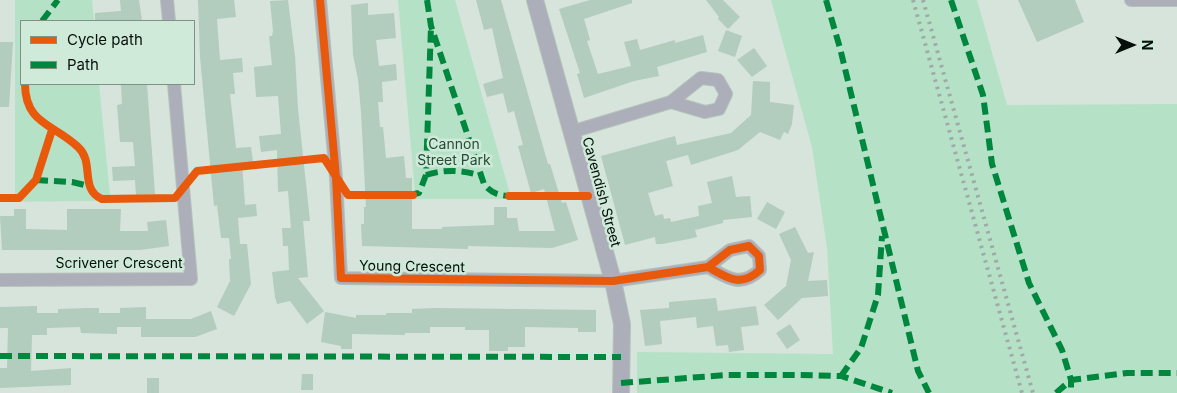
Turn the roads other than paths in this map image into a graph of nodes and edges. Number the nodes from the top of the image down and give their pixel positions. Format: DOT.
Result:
graph roads {
  1 [pos="167,0"];
  2 [pos="320,0"];
  3 [pos="535,0"];
  4 [pos="1131,0"];
  5 [pos="1177,0"];
  6 [pos="169,20"];
  7 [pos="174,85"];
  8 [pos="672,102"];
  9 [pos="571,132"];
  10 [pos="708,267"];
  11 [pos="0,280"];
  12 [pos="612,281"];
  13 [pos="621,393"];
  1 -- 6 [label="street"];
  2 -- 12 [label="street, Young Crescent"];
  3 -- 9 [label="street, Cavendish Street"];
  4 -- 5 [label="street"];
  7 -- 11 [label="street, Scrivener Crescent"];
  8 -- 9 [label="street"];
  9 -- 12 [label="street, Cavendish Street"];
  10 -- 12 [label="street"];
  12 -- 13 [label="street, Cavendish Street"];
}
